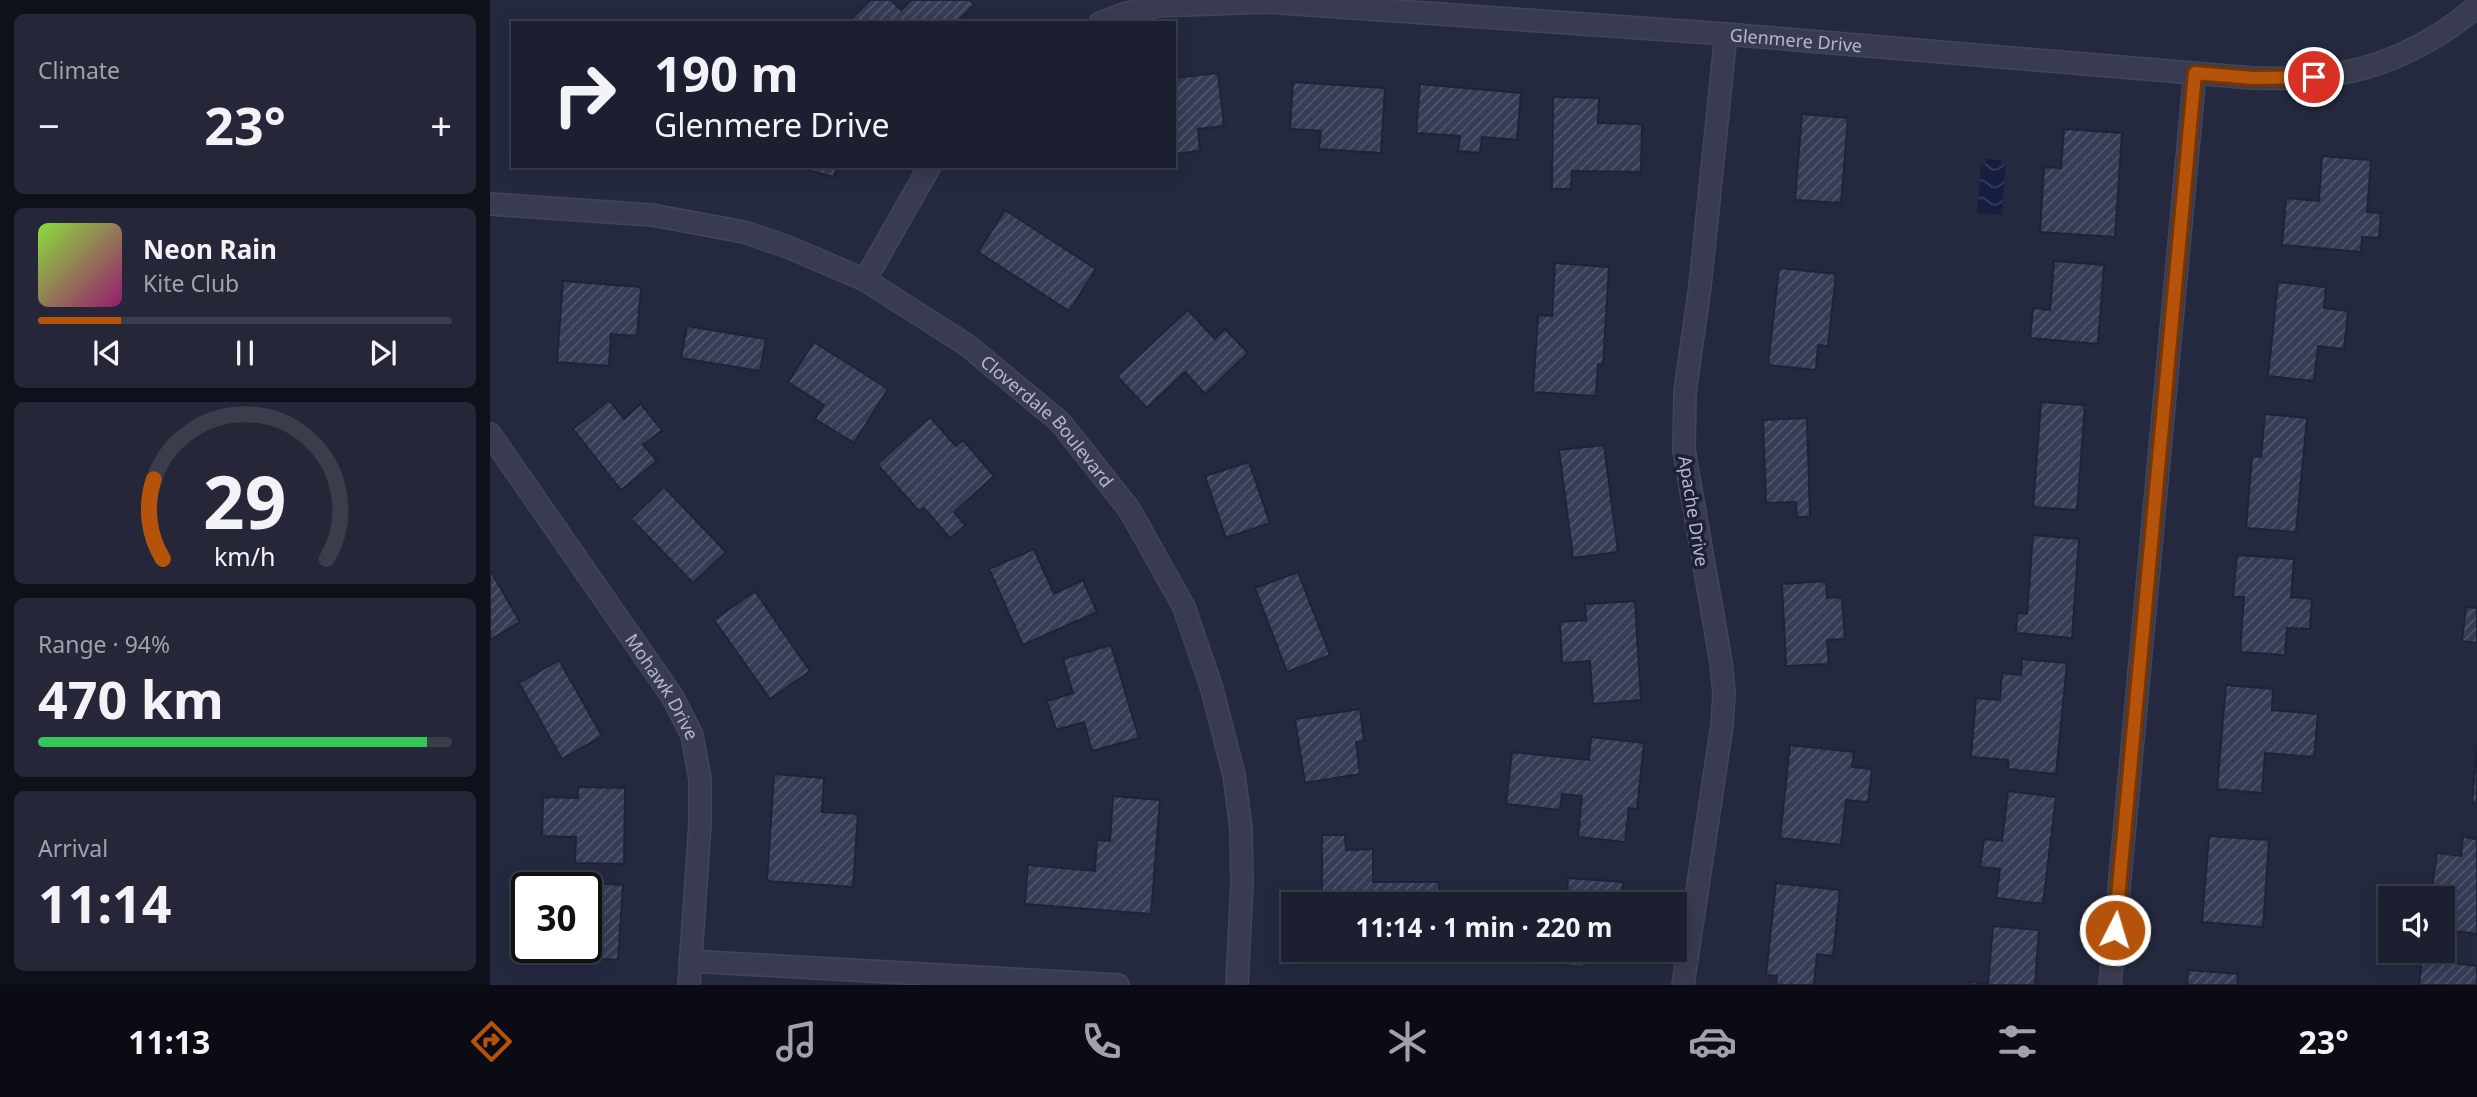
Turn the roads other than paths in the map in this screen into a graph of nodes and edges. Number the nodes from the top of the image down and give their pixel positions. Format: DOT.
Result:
graph roads {
  1 [pos="2477,6"];
  2 [pos="1105,21"];
  3 [pos="1726,34"];
  4 [pos="2195,73"];
  5 [pos="929,168"];
  6 [pos="490,204"];
  7 [pos="864,280"];
  8 [pos="490,434"];
  9 [pos="690,961"];
  10 [pos="689,985"];
  11 [pos="1118,985"];
  12 [pos="1237,985"];
  13 [pos="1683,985"];
  14 [pos="2110,985"];
  1 -- 4 [label="street, Glenmere Drive"];
  2 -- 3 [label="street, Glenmere Drive"];
  3 -- 4 [label="street, Glenmere Drive"];
  3 -- 13 [label="street, Apache Drive"];
  4 -- 14 [label="street"];
  5 -- 7 [label="street"];
  6 -- 7 [label="street, Cloverdale Boulevard"];
  7 -- 12 [label="street, Cloverdale Boulevard"];
  8 -- 9 [label="street, Mohawk Drive"];
  9 -- 10 [label="street, Mohawk Drive"];
  9 -- 11 [label="street"];
}
